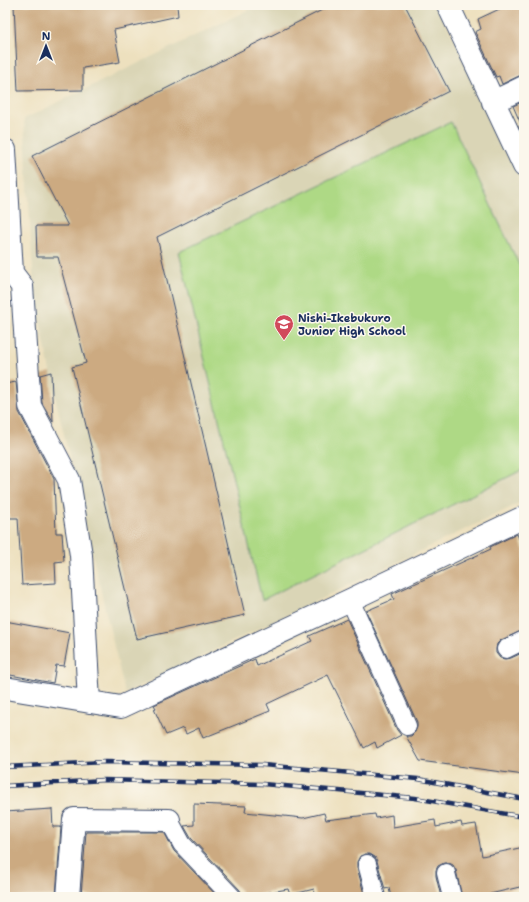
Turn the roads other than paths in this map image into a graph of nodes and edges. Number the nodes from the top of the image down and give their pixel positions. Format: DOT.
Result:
graph roads {
  1 [pos="448,5"];
  2 [pos="524,88"];
  3 [pos="493,102"];
  4 [pos="5,150"];
  5 [pos="524,166"];
  6 [pos="8,273"];
  7 [pos="524,517"];
  8 [pos="350,600"];
  9 [pos="524,640"];
  10 [pos="506,649"];
  11 [pos="5,688"];
  12 [pos="89,702"];
  13 [pos="406,726"];
  14 [pos="169,820"];
  15 [pos="367,864"];
  16 [pos="446,873"];
  17 [pos="68,897"];
  18 [pos="232,897"];
  19 [pos="376,897"];
  20 [pos="452,897"];
  1 -- 3 [label="street"];
  2 -- 3 [label="street"];
  3 -- 5 [label="street"];
  4 -- 6 [label="street"];
  6 -- 12 [label="street"];
  7 -- 8 [label="street"];
  8 -- 12 [label="street"];
  8 -- 13 [label="lane"];
  9 -- 10 [label="lane"];
  11 -- 12 [label="street"];
  14 -- 17 [label="street"];
  14 -- 18 [label="lane"];
  15 -- 19 [label="lane"];
  16 -- 20 [label="lane"];
}
